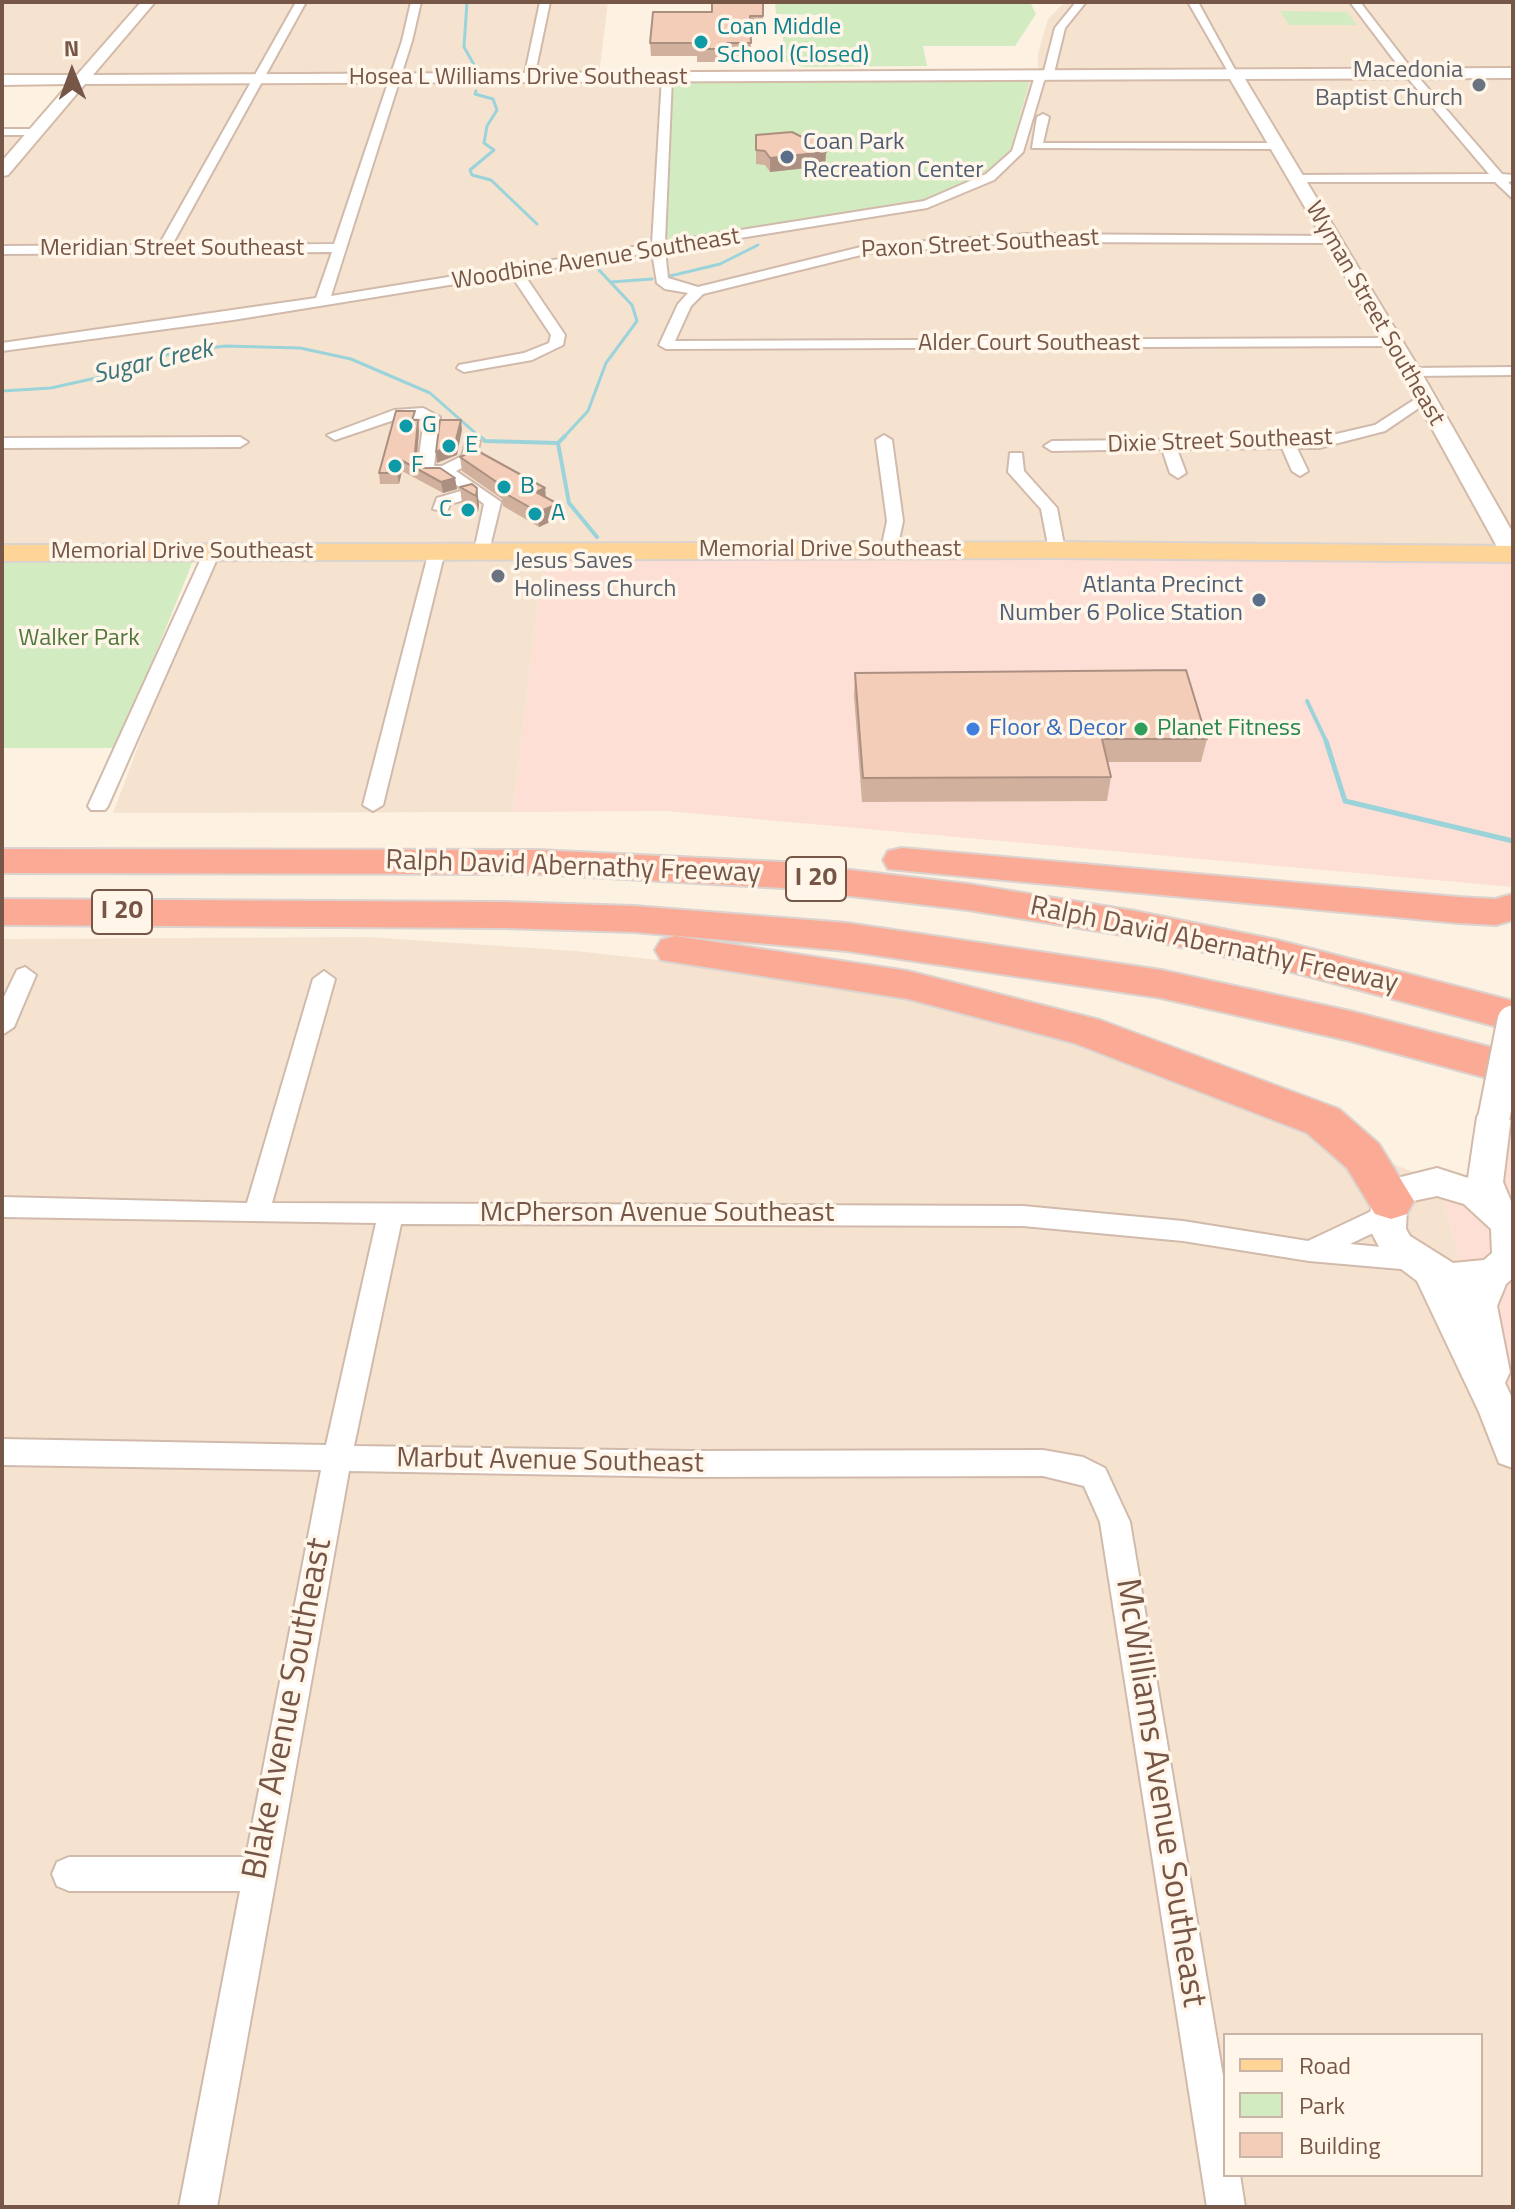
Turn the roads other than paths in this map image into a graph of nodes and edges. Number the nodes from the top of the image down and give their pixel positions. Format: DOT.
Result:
graph roads {
  1 [pos="148,2"];
  2 [pos="301,2"];
  3 [pos="416,2"];
  4 [pos="545,2"];
  5 [pos="1081,2"];
  6 [pos="1193,2"];
  7 [pos="1355,2"];
  8 [pos="1513,73"];
  9 [pos="1410,74"];
  10 [pos="1044,75"];
  11 [pos="1235,75"];
  12 [pos="667,77"];
  13 [pos="395,78"];
  14 [pos="529,78"];
  15 [pos="84,79"];
  16 [pos="259,79"];
  17 [pos="2,80"];
  18 [pos="2,132"];
  19 [pos="34,132"];
  20 [pos="1276,146"];
  21 [pos="2,171"];
  22 [pos="1499,178"];
  23 [pos="1513,178"];
  24 [pos="1295,179"];
  25 [pos="1513,195"];
  26 [pos="1331,240"];
  27 [pos="341,248"];
  28 [pos="163,249"];
  29 [pos="657,249"];
  30 [pos="2,250"];
  31 [pos="516,272"];
  32 [pos="698,291"];
  33 [pos="322,302"];
  34 [pos="1392,342"];
  35 [pos="2,347"];
  36 [pos="464,368"];
  37 [pos="1513,371"];
  38 [pos="1411,372"];
  39 [pos="1425,399"];
  40 [pos="1090,425"];
  41 [pos="1228,425"];
  42 [pos="335,435"];
  43 [pos="884,440"];
  44 [pos="472,441"];
  45 [pos="240,442"];
  46 [pos="2,443"];
  47 [pos="1095,445"];
  48 [pos="1168,445"];
  49 [pos="1237,445"];
  50 [pos="1288,445"];
  51 [pos="1052,446"];
  52 [pos="1016,456"];
  53 [pos="445,471"];
  54 [pos="1300,471"];
  55 [pos="1178,473"];
  56 [pos="477,492"];
  57 [pos="441,509"];
  58 [pos="889,550"];
  59 [pos="1057,550"];
  60 [pos="437,551"];
  61 [pos="482,551"];
  62 [pos="212,552"];
  63 [pos="2,553"];
  64 [pos="1440,553"];
  65 [pos="1513,554"];
  66 [pos="1513,572"];
  67 [pos="373,805"];
  68 [pos="98,806"];
  69 [pos="2,861"];
  70 [pos="104,861"];
  71 [pos="1513,907"];
  72 [pos="1442,908"];
  73 [pos="2,912"];
  74 [pos="242,912"];
  75 [pos="1513,935"];
  76 [pos="25,975"];
  77 [pos="324,979"];
  78 [pos="1513,1018"];
  79 [pos="2,1027"];
  80 [pos="1513,1069"];
  81 [pos="1486,1155"];
  82 [pos="1437,1182"];
  83 [pos="1493,1206"];
  84 [pos="2,1207"];
  85 [pos="1389,1208"];
  86 [pos="257,1213"];
  87 [pos="391,1213"];
  88 [pos="1309,1251"];
  89 [pos="1422,1266"];
  90 [pos="1492,1274"];
  91 [pos="1499,1412"];
  92 [pos="1513,1450"];
  93 [pos="2,1452"];
  94 [pos="337,1460"];
  95 [pos="1095,1477"];
  96 [pos="69,1874"];
  97 [pos="257,1874"];
  98 [pos="198,2207"];
  99 [pos="1226,2207"];
  1 -- 15 [label="street"];
  2 -- 16 [label="street"];
  3 -- 13 [label="street"];
  4 -- 14 [label="street"];
  5 -- 10 [label="street, Woodbine Avenue Southeast"];
  6 -- 11 [label="street"];
  7 -- 9 [label="street"];
  8 -- 9 [label="street, Hosea L Williams Drive Southeast"];
  9 -- 11 [label="street, Hosea L Williams Drive Southeast"];
  9 -- 22 [label="street"];
  10 -- 11 [label="street, Hosea L Williams Drive Southeast"];
  10 -- 12 [label="street, Hosea L Williams Drive Southeast"];
  10 -- 20 [label="street"];
  10 -- 29 [label="street, Woodbine Avenue Southeast"];
  11 -- 20 [label="street, Wyman Street Southeast"];
  12 -- 14 [label="street, Hosea L Williams Drive Southeast"];
  12 -- 29 [label="street"];
  13 -- 14 [label="street, Hosea L Williams Drive Southeast"];
  13 -- 16 [label="street, Hosea L Williams Drive Southeast"];
  13 -- 27 [label="street"];
  15 -- 16 [label="street, Hosea L Williams Drive Southeast"];
  15 -- 17 [label="street, Hosea L Williams Drive Southeast"];
  15 -- 19 [label="street"];
  16 -- 28 [label="street"];
  18 -- 19 [label="street"];
  19 -- 21 [label="street"];
  20 -- 24 [label="street, Wyman Street Southeast"];
  22 -- 23 [label="street"];
  22 -- 24 [label="street"];
  22 -- 25 [label="street"];
  24 -- 26 [label="street, Wyman Street Southeast"];
  26 -- 32 [label="street, Paxon Street Southeast"];
  26 -- 34 [label="street, Wyman Street Southeast"];
  27 -- 28 [label="street, Meridian Street Southeast"];
  27 -- 33 [label="street"];
  28 -- 30 [label="street, Meridian Street Southeast"];
  29 -- 31 [label="street, Woodbine Avenue Southeast"];
  29 -- 32 [label="street"];
  31 -- 33 [label="street, Woodbine Avenue Southeast"];
  31 -- 36 [label="street"];
  32 -- 34 [label="street, Alder Court Southeast"];
  33 -- 35 [label="street, Woodbine Avenue Southeast"];
  34 -- 38 [label="street, Wyman Street Southeast"];
  37 -- 38 [label="street"];
  38 -- 39 [label="street, Wyman Street Southeast"];
  39 -- 50 [label="street, Dixie Street Southeast"];
  39 -- 65 [label="street, Wyman Street Southeast"];
  40 -- 47 [label="street"];
  41 -- 49 [label="street"];
  42 -- 53 [label="street"];
  43 -- 58 [label="street"];
  44 -- 53 [label="street"];
  45 -- 46 [label="street"];
  47 -- 48 [label="street, Dixie Street Southeast"];
  47 -- 51 [label="street, Dixie Street Southeast"];
  48 -- 49 [label="street, Dixie Street Southeast"];
  48 -- 55 [label="street"];
  49 -- 50 [label="street, Dixie Street Southeast"];
  50 -- 54 [label="street"];
  52 -- 59 [label="street"];
  53 -- 56 [label="street"];
  56 -- 57 [label="street"];
  56 -- 61 [label="street"];
  58 -- 59 [label="main road, Memorial Drive Southeast"];
  58 -- 61 [label="main road, Memorial Drive Southeast"];
  59 -- 64 [label="main road, Memorial Drive Southeast"];
  60 -- 61 [label="main road, Memorial Drive Southeast"];
  60 -- 62 [label="main road, Memorial Drive Southeast"];
  60 -- 67 [label="street"];
  62 -- 63 [label="main road, Memorial Drive Southeast"];
  62 -- 68 [label="street"];
  64 -- 65 [label="main road, Memorial Drive Southeast"];
  64 -- 66 [label="main road"];
  69 -- 70 [label="highway, Ralph David Abernathy Freeway / I 20"];
  70 -- 72 [label="highway"];
  70 -- 78 [label="highway, Ralph David Abernathy Freeway / I 20"];
  71 -- 72 [label="highway"];
  72 -- 75 [label="highway"];
  73 -- 74 [label="highway, Ralph David Abernathy Freeway / I 20"];
  74 -- 80 [label="highway, Ralph David Abernathy Freeway / I 20"];
  74 -- 85 [label="highway"];
  76 -- 79 [label="street"];
  77 -- 86 [label="street"];
  78 -- 81 [label="street, bridge"];
  81 -- 82 [label="street"];
  81 -- 83 [label="street"];
  82 -- 83 [label="street"];
  82 -- 85 [label="street"];
  83 -- 90 [label="street"];
  84 -- 86 [label="street, McPherson Avenue Southeast"];
  85 -- 88 [label="street"];
  85 -- 89 [label="street"];
  86 -- 87 [label="street, McPherson Avenue Southeast"];
  87 -- 88 [label="street, McPherson Avenue Southeast"];
  87 -- 94 [label="street, Blake Avenue Southeast"];
  88 -- 89 [label="street, McPherson Avenue Southeast"];
  89 -- 90 [label="street"];
  89 -- 91 [label="street"];
  90 -- 91 [label="street"];
  91 -- 92 [label="street"];
  93 -- 94 [label="street, Marbut Avenue Southeast"];
  94 -- 95 [label="street, Marbut Avenue Southeast"];
  94 -- 97 [label="street, Blake Avenue Southeast"];
  95 -- 99 [label="street, McWilliams Avenue Southeast"];
  96 -- 97 [label="street"];
  97 -- 98 [label="street, Blake Avenue Southeast"];
}
